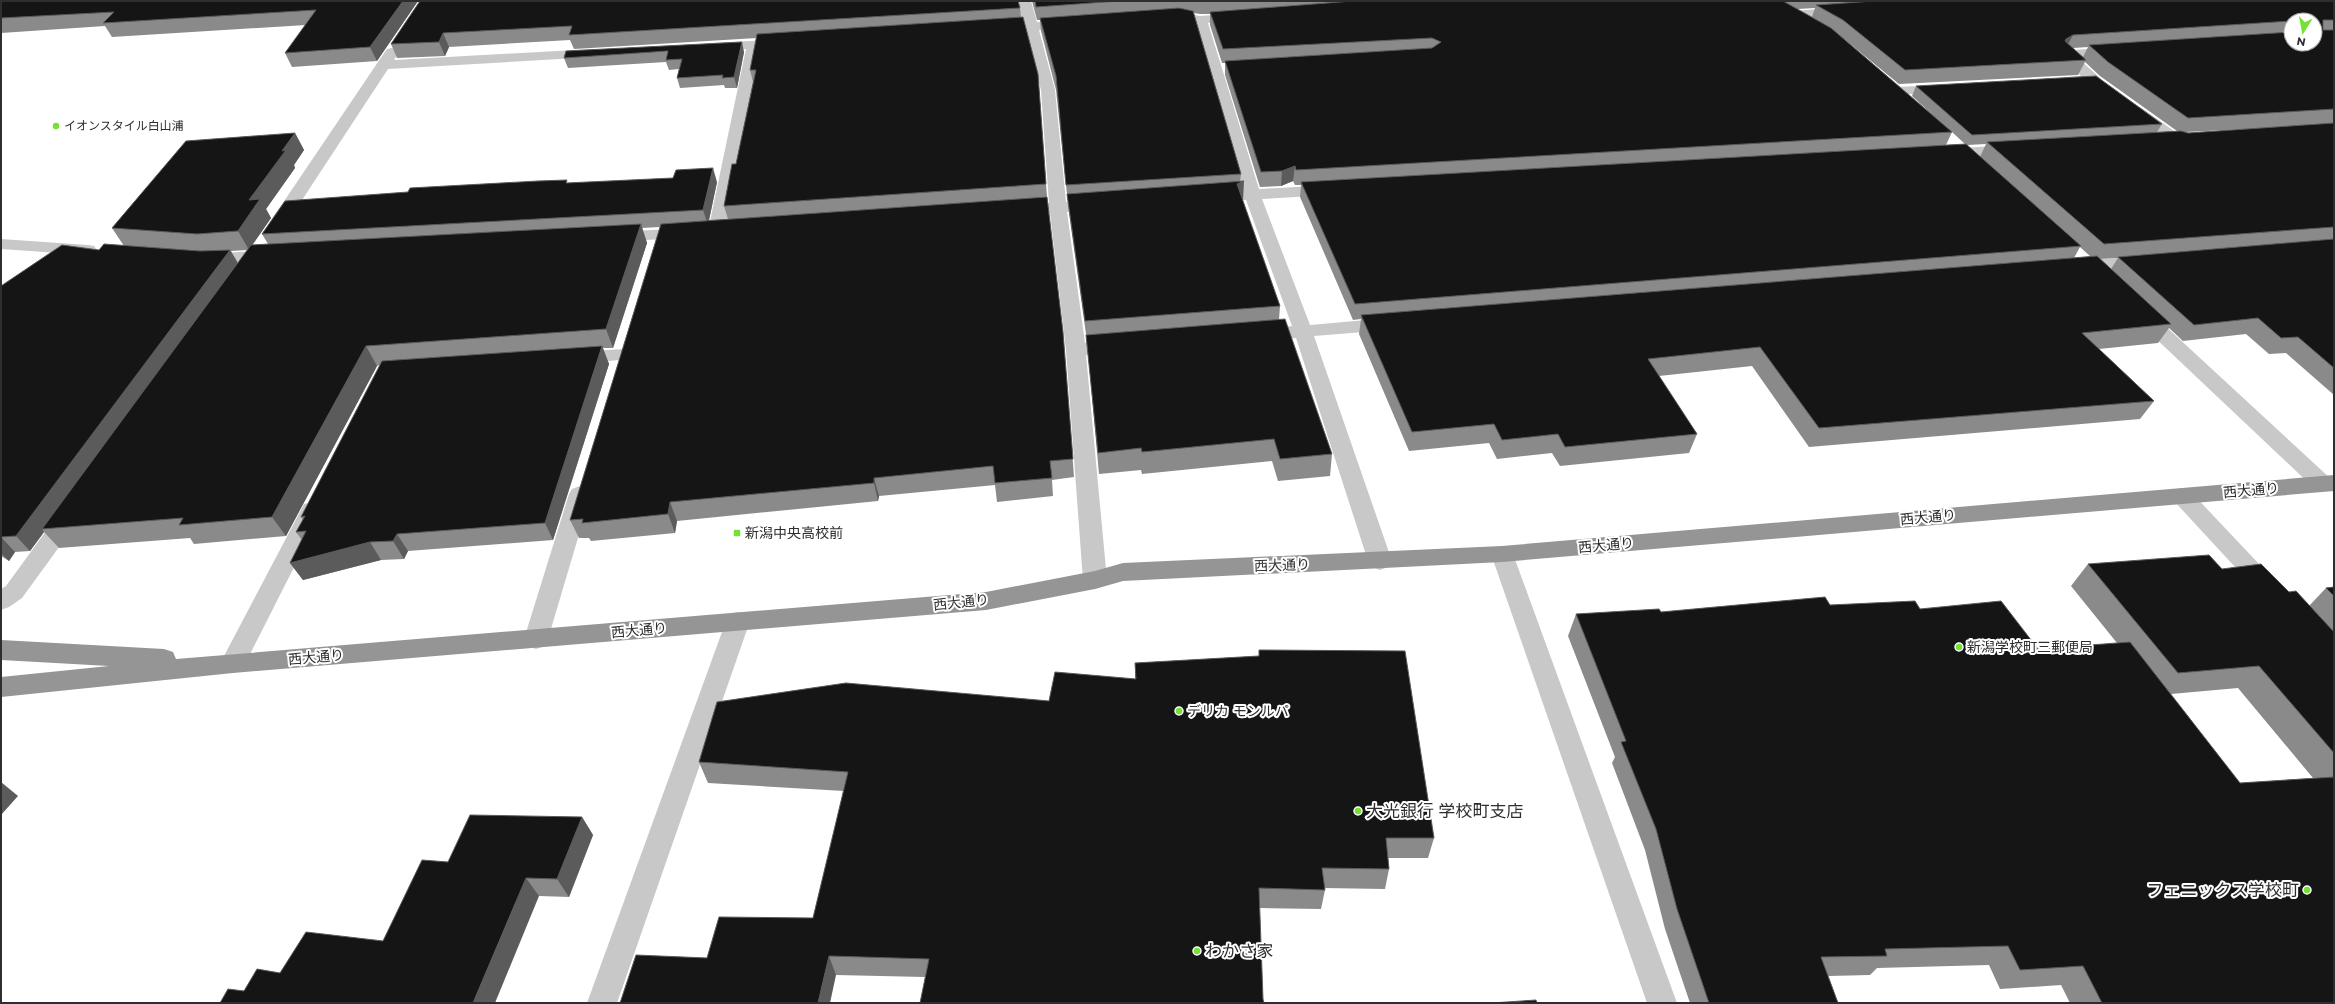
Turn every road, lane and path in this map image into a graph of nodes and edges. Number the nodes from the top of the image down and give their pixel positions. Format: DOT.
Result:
graph roads {
  1 [pos="1024,1"];
  2 [pos="1855,11"];
  3 [pos="1255,16"];
  4 [pos="1156,18"];
  5 [pos="1200,20"];
  6 [pos="1086,23"];
  7 [pos="1032,27"];
  8 [pos="984,30"];
  9 [pos="1819,30"];
  10 [pos="401,39"];
  11 [pos="802,42"];
  12 [pos="754,45"];
  13 [pos="699,48"];
  14 [pos="2128,50"];
  15 [pos="604,53"];
  16 [pos="383,65"];
  17 [pos="2094,80"];
  18 [pos="2054,82"];
  19 [pos="1958,88"];
  20 [pos="2107,89"];
  21 [pos="2126,103"];
  22 [pos="1912,107"];
  23 [pos="1947,138"];
  24 [pos="2154,142"];
  25 [pos="2027,149"];
  26 [pos="1964,153"];
  27 [pos="1924,155"];
  28 [pos="1982,169"];
  29 [pos="1347,189"];
  30 [pos="1252,194"];
  31 [pos="1198,198"];
  32 [pos="1113,204"];
  33 [pos="1058,207"];
  34 [pos="1003,211"];
  35 [pos="659,235"];
  36 [pos="596,238"];
  37 [pos="1,244"];
  38 [pos="2071,249"];
  39 [pos="101,251"];
  40 [pos="288,255"];
  41 [pos="256,256"];
  42 [pos="652,257"];
  43 [pos="193,258"];
  44 [pos="2160,260"];
  45 [pos="2088,265"];
  46 [pos="2057,268"];
  47 [pos="242,276"];
  48 [pos="2106,281"];
  49 [pos="2128,303"];
  50 [pos="1404,323"];
  51 [pos="1302,331"];
  52 [pos="1240,336"];
  53 [pos="1130,345"];
  54 [pos="1076,350"];
  55 [pos="559,359"];
  56 [pos="616,377"];
  57 [pos="586,475"];
  58 [pos="2329,483"];
  59 [pos="323,490"];
  60 [pos="2182,496"];
  61 [pos="79,502"];
  62 [pos="1502,554"];
  63 [pos="1380,561"];
  64 [pos="1095,580"];
  65 [pos="1,601"];
  66 [pos="2285,606"];
  67 [pos="738,621"];
  68 [pos="536,639"];
  69 [pos="1,650"];
  70 [pos="233,663"];
  71 [pos="1,686"];
  72 [pos="602,1003"];
  73 [pos="1662,1003"];
  1 -- 7 [label="street"];
  2 -- 9 [label="street"];
  3 -- 5 [label="street"];
  4 -- 5 [label="street"];
  5 -- 30 [label="street"];
  6 -- 7 [label="street"];
  7 -- 8 [label="street"];
  7 -- 33 [label="street"];
  10 -- 16 [label="street"];
  11 -- 12 [label="street"];
  12 -- 13 [label="street"];
  12 -- 35 [label="street"];
  14 -- 17 [label="street"];
  15 -- 16 [label="street"];
  16 -- 41 [label="street"];
  17 -- 18 [label="street"];
  17 -- 20 [label="street"];
  19 -- 22 [label="street"];
  21 -- 24 [label="street"];
  23 -- 26 [label="street"];
  25 -- 26 [label="street"];
  26 -- 27 [label="street"];
  26 -- 28 [label="street"];
  29 -- 30 [label="street"];
  30 -- 31 [label="street"];
  30 -- 51 [label="street"];
  32 -- 33 [label="street"];
  33 -- 34 [label="street"];
  33 -- 54 [label="street"];
  35 -- 36 [label="street"];
  35 -- 42 [label="street"];
  37 -- 39 [label="street"];
  38 -- 45 [label="street"];
  40 -- 41 [label="street"];
  41 -- 43 [label="street"];
  41 -- 47 [label="street"];
  44 -- 45 [label="street"];
  45 -- 46 [label="street"];
  45 -- 48 [label="street"];
  49 -- 58 [label="street"];
  50 -- 51 [label="street"];
  51 -- 52 [label="street"];
  51 -- 63 [label="street"];
  53 -- 54 [label="street"];
  54 -- 64 [label="street"];
  55 -- 56 [label="street"];
  57 -- 68 [label="street"];
  58 -- 60 [label="highway, 西大通り"];
  59 -- 70 [label="street"];
  60 -- 62 [label="highway, 西大通り"];
  60 -- 66 [label="street"];
  61 -- 65 [label="street"];
  62 -- 63 [label="highway, 西大通り"];
  62 -- 73 [label="street"];
  63 -- 64 [label="highway, 西大通り"];
  64 -- 67 [label="highway, 西大通り"];
  67 -- 68 [label="highway, 西大通り"];
  67 -- 72 [label="street"];
  68 -- 70 [label="highway, 西大通り"];
  69 -- 70 [label="highway, 西大通り"];
  70 -- 71 [label="highway, 西大通り"];
}
